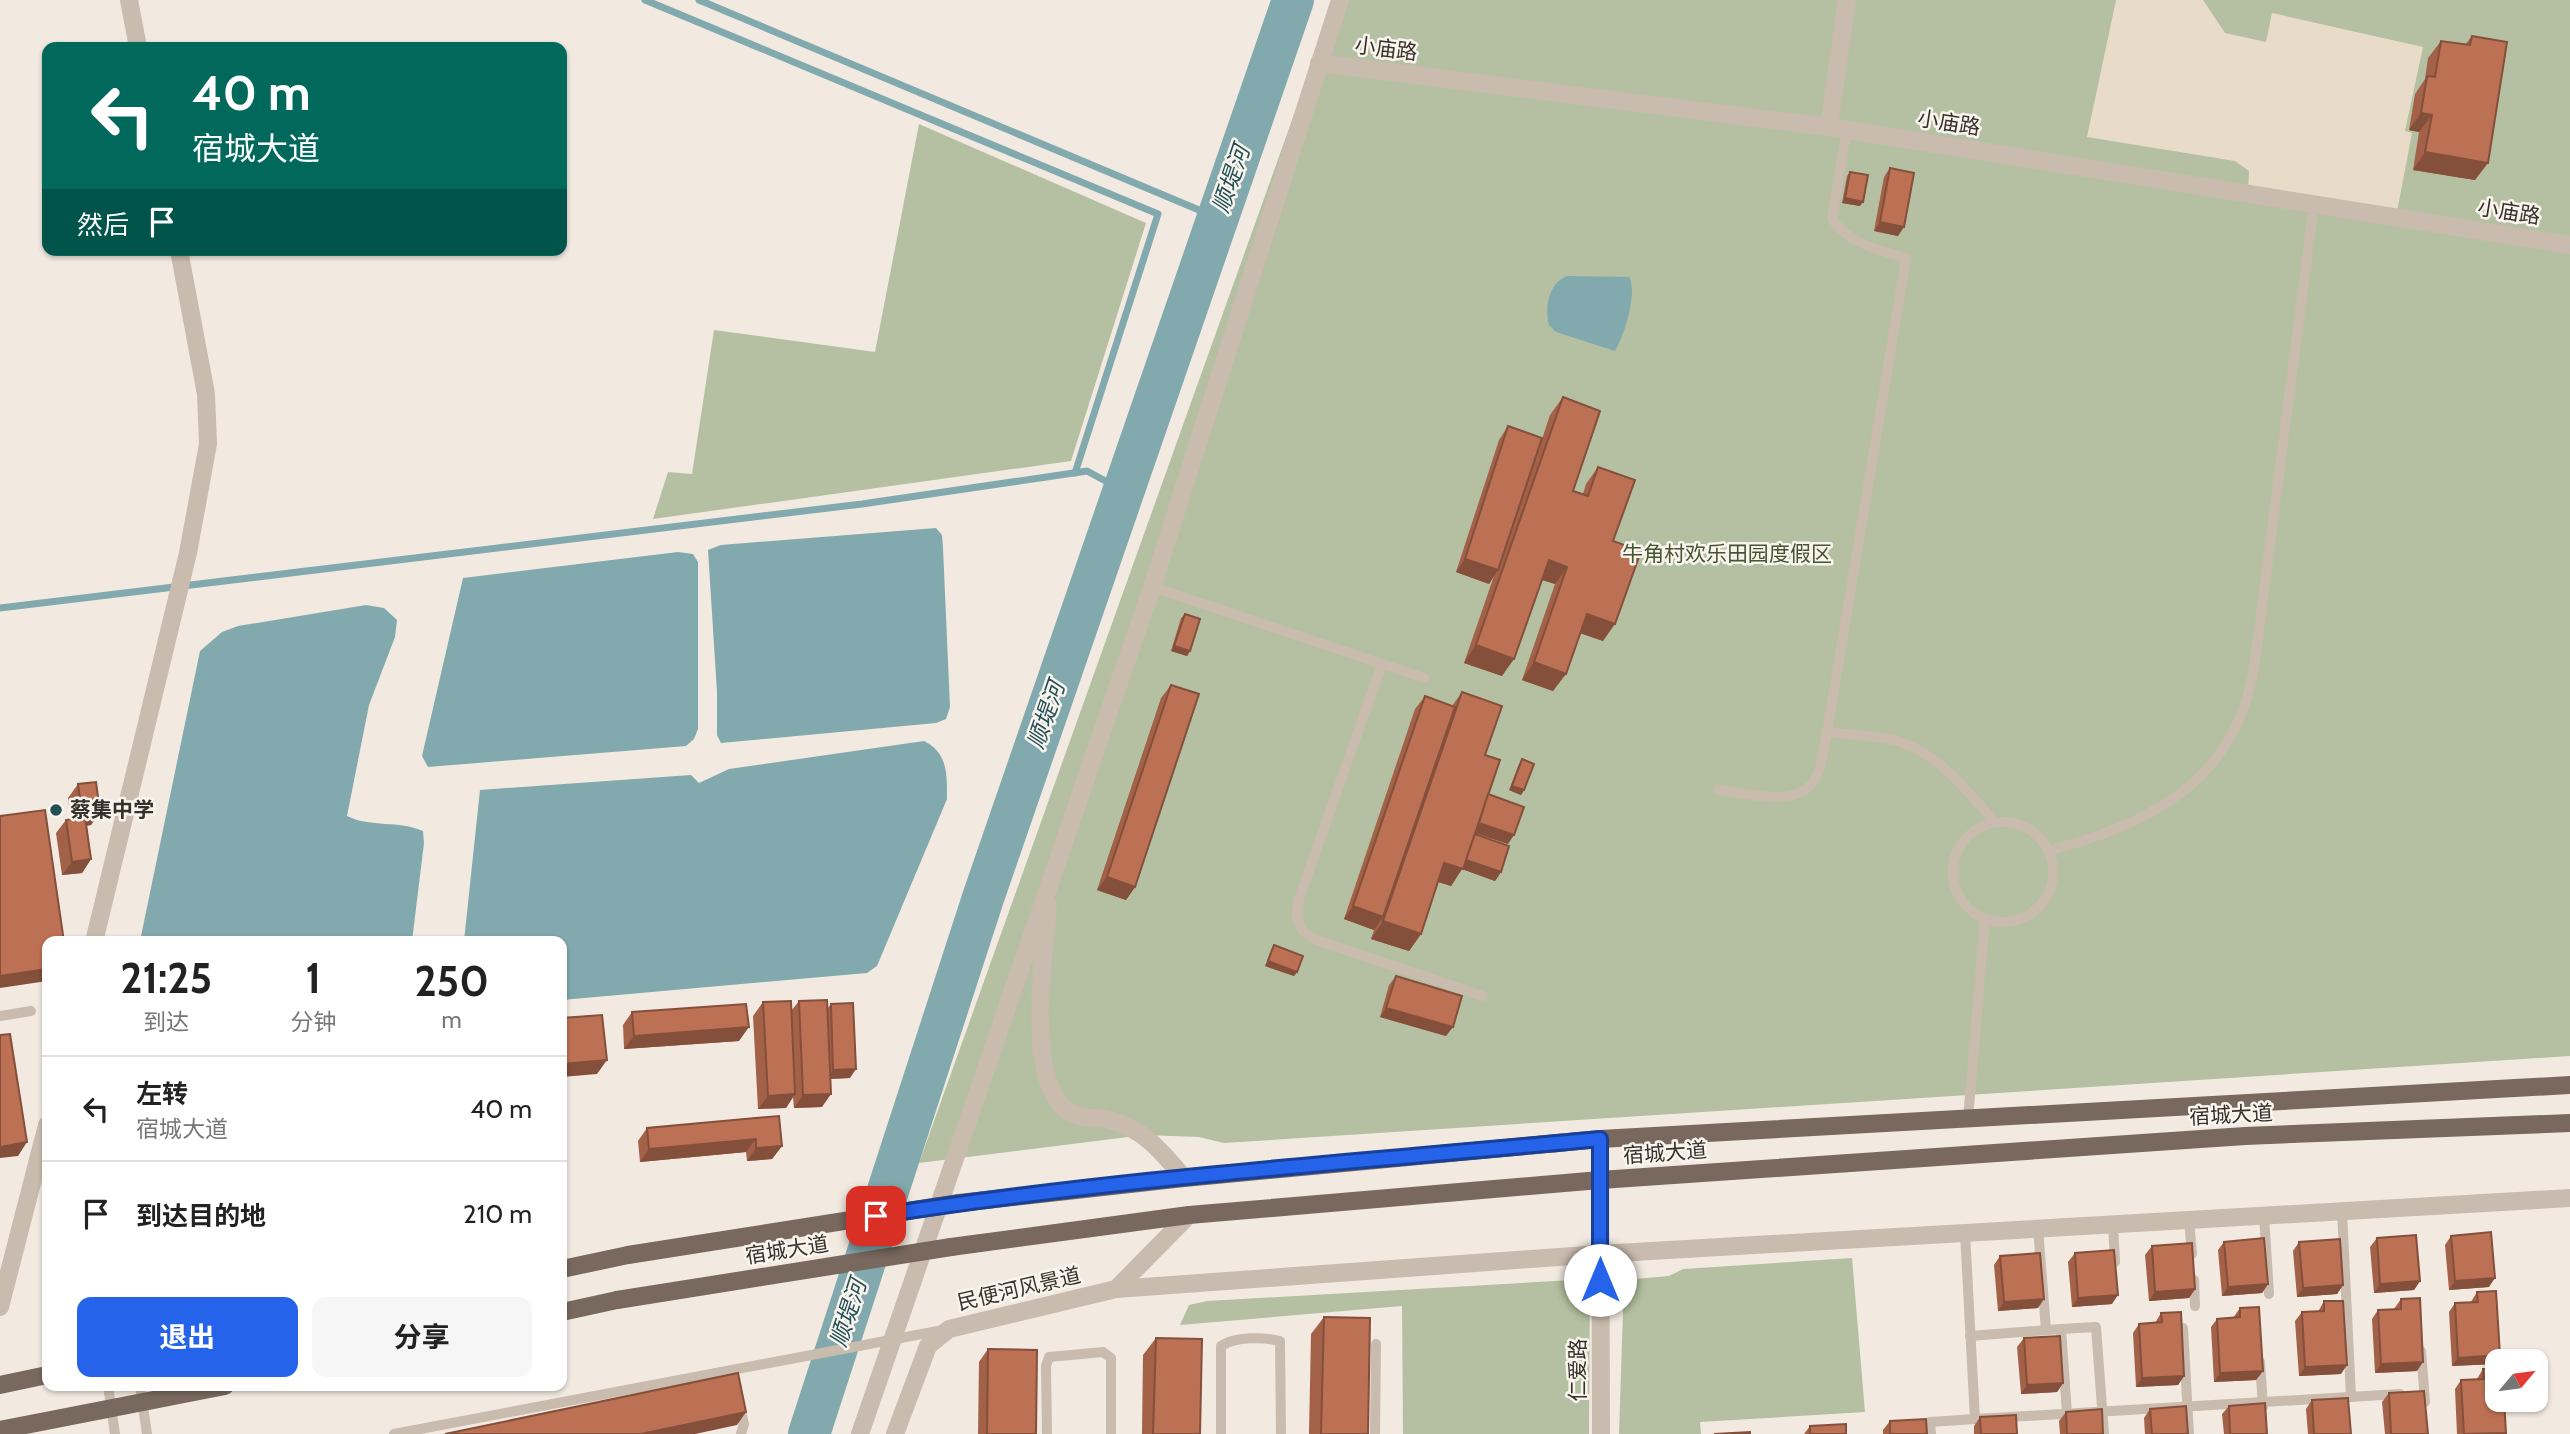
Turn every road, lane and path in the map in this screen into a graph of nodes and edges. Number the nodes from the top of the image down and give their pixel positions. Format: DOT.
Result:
graph roads {
  1 [pos="129,0"];
  2 [pos="1340,0"];
  3 [pos="1847,0"];
  4 [pos="137,42"];
  5 [pos="1319,63"];
  6 [pos="1838,128"];
  7 [pos="2314,204"];
  8 [pos="2570,245"];
  9 [pos="180,256"];
  10 [pos="1152,587"];
  11 [pos="1382,664"];
  12 [pos="1424,678"];
  13 [pos="1827,732"];
  14 [pos="1718,790"];
  15 [pos="1995,822"];
  16 [pos="2048,851"];
  17 [pos="1050,881"];
  18 [pos="1985,919"];
  19 [pos="95,936"];
  20 [pos="1482,996"];
  21 [pos="31,1011"];
  22 [pos="0,1016"];
  23 [pos="2570,1085"];
  24 [pos="1968,1119"];
  25 [pos="2570,1123"];
  26 [pos="1600,1139"];
  27 [pos="42,1144"];
  28 [pos="1184,1178"];
  29 [pos="1600,1180"];
  30 [pos="2570,1198"];
  31 [pos="2342,1211"];
  32 [pos="1189,1215"];
  33 [pos="2264,1215"];
  34 [pos="2189,1220"];
  35 [pos="2113,1224"];
  36 [pos="2038,1228"];
  37 [pos="1965,1233"];
  38 [pos="1600,1254"];
  39 [pos="567,1268"];
  40 [pos="2116,1278"];
  41 [pos="1116,1289"];
  42 [pos="2269,1294"];
  43 [pos="2195,1306"];
  44 [pos="0,1307"];
  45 [pos="567,1311"];
  46 [pos="2183,1328"];
  47 [pos="949,1329"];
  48 [pos="2061,1329"];
  49 [pos="2046,1330"];
  50 [pos="1970,1336"];
  51 [pos="891,1340"];
  52 [pos="2421,1341"];
  53 [pos="1376,1344"];
  54 [pos="2259,1347"];
  55 [pos="730,1370"];
  56 [pos="42,1376"];
  57 [pos="733,1381"];
  58 [pos="0,1385"];
  59 [pos="109,1391"];
  60 [pos="178,1391"];
  61 [pos="736,1392"];
  62 [pos="2424,1393"];
  63 [pos="141,1395"];
  64 [pos="2351,1397"];
  65 [pos="2262,1402"];
  66 [pos="2187,1406"];
  67 [pos="111,1410"];
  68 [pos="2102,1410"];
  69 [pos="2067,1413"];
  70 [pos="1975,1419"];
  71 [pos="2427,1420"];
  72 [pos="2263,1423"];
  73 [pos="0,1430"];
  74 [pos="115,1434"];
  75 [pos="147,1434"];
  76 [pos="394,1434"];
  77 [pos="741,1434"];
  78 [pos="860,1434"];
  79 [pos="895,1434"];
  80 [pos="1046,1434"];
  81 [pos="1111,1434"];
  82 [pos="1222,1434"];
  83 [pos="1281,1434"];
  84 [pos="1375,1434"];
  85 [pos="1601,1434"];
  86 [pos="1931,1434"];
  87 [pos="2104,1434"];
  88 [pos="2189,1434"];
  1 -- 4 [label="street"];
  2 -- 5 [label="street"];
  3 -- 6 [label="street"];
  5 -- 6 [label="street, 小庙路"];
  5 -- 10 [label="street"];
  6 -- 7 [label="street, 小庙路"];
  6 -- 13 [label="lane"];
  7 -- 8 [label="street, 小庙路"];
  7 -- 16 [label="lane"];
  9 -- 19 [label="street"];
  10 -- 11 [label="lane"];
  10 -- 17 [label="street"];
  11 -- 12 [label="lane"];
  11 -- 20 [label="lane"];
  13 -- 14 [label="lane"];
  13 -- 15 [label="lane"];
  15 -- 16 [label="lane"];
  15 -- 18 [label="lane"];
  16 -- 18 [label="lane"];
  17 -- 28 [label="street"];
  17 -- 51 [label="street"];
  18 -- 24 [label="lane"];
  21 -- 22 [label="lane"];
  23 -- 24 [label="main road, 宿城大道"];
  24 -- 26 [label="main road, 宿城大道"];
  25 -- 29 [label="main road, 宿城大道"];
  26 -- 28 [label="main road, 宿城大道"];
  26 -- 29 [label="street, 仁爱路"];
  27 -- 44 [label="street"];
  28 -- 39 [label="main road, 宿城大道, bridge"];
  29 -- 32 [label="main road, 宿城大道"];
  29 -- 38 [label="street, 仁爱路"];
  30 -- 31 [label="street, 民便河风景道"];
  31 -- 33 [label="street, 民便河风景道"];
  31 -- 64 [label="lane"];
  32 -- 41 [label="street"];
  32 -- 45 [label="main road, 宿城大道, bridge"];
  33 -- 34 [label="street, 民便河风景道"];
  33 -- 42 [label="lane"];
  34 -- 35 [label="street, 民便河风景道"];
  34 -- 43 [label="lane"];
  35 -- 36 [label="street, 民便河风景道"];
  35 -- 40 [label="lane"];
  36 -- 37 [label="street, 民便河风景道"];
  36 -- 49 [label="lane"];
  37 -- 38 [label="street, 民便河风景道"];
  37 -- 50 [label="lane"];
  38 -- 41 [label="street, 民便河风景道"];
  38 -- 85 [label="street, 仁爱路"];
  41 -- 47 [label="street, 民便河风景道"];
  46 -- 66 [label="lane"];
  47 -- 51 [label="lane"];
  47 -- 79 [label="street, 民便河风景道"];
  48 -- 49 [label="lane"];
  48 -- 68 [label="lane"];
  48 -- 69 [label="lane"];
  49 -- 50 [label="lane"];
  50 -- 70 [label="lane"];
  51 -- 55 [label="lane"];
  51 -- 78 [label="street"];
  52 -- 62 [label="lane"];
  53 -- 84 [label="lane"];
  54 -- 65 [label="lane"];
  55 -- 57 [label="lane"];
  55 -- 76 [label="lane"];
  56 -- 58 [label="main road"];
  59 -- 67 [label="lane"];
  60 -- 63 [label="main road"];
  61 -- 77 [label="lane"];
  62 -- 64 [label="lane"];
  62 -- 71 [label="lane"];
  63 -- 67 [label="main road"];
  63 -- 75 [label="lane"];
  64 -- 65 [label="lane"];
  65 -- 66 [label="lane"];
  65 -- 72 [label="lane"];
  66 -- 68 [label="lane"];
  66 -- 88 [label="lane"];
  67 -- 73 [label="main road"];
  67 -- 74 [label="lane"];
  68 -- 69 [label="lane"];
  68 -- 87 [label="lane"];
  69 -- 70 [label="lane"];
  70 -- 86 [label="lane"];
  80 -- 81 [label="lane"];
  82 -- 83 [label="lane"];
}
